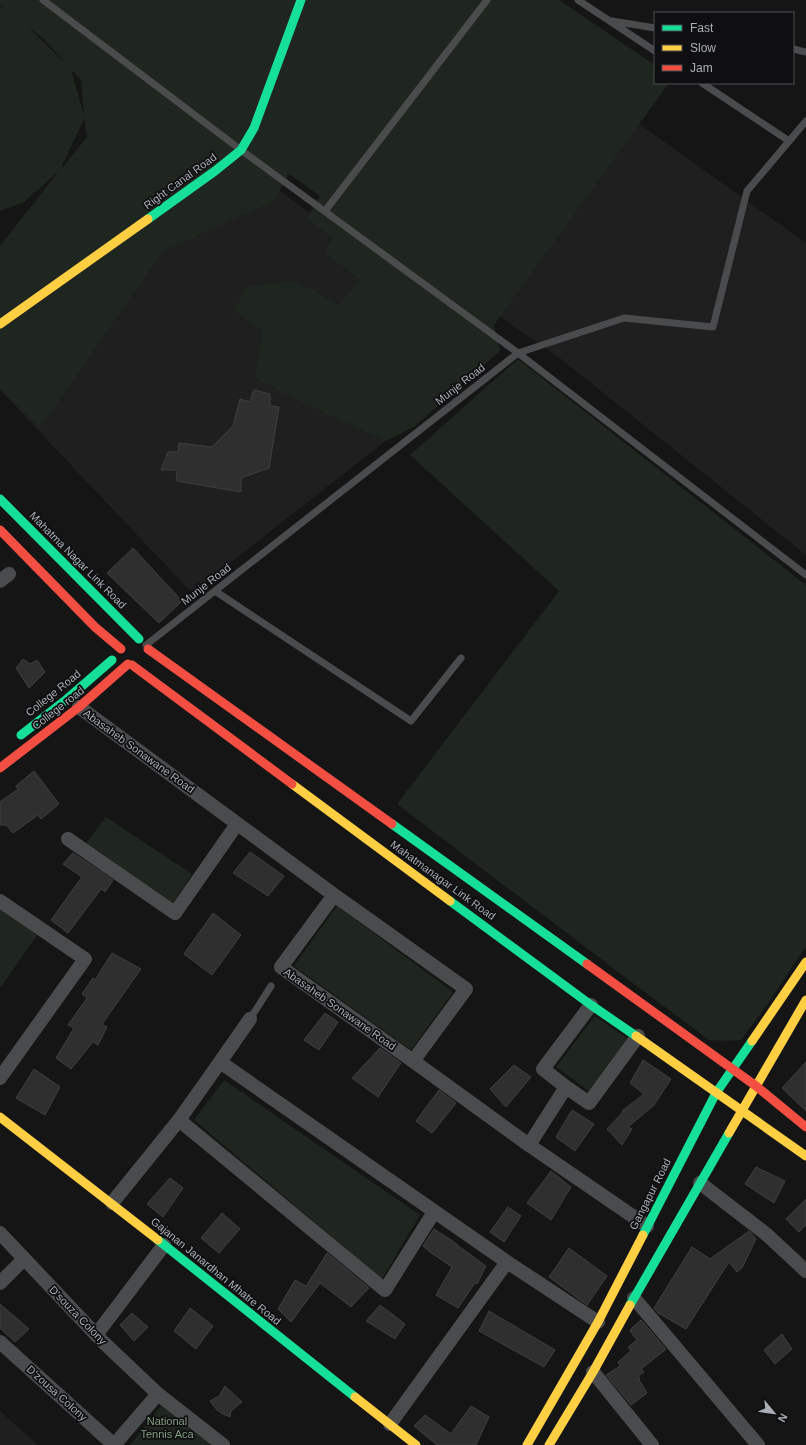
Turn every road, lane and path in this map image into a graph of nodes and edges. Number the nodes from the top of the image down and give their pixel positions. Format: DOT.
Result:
graph roads {
  1 [pos="43,0"];
  2 [pos="301,0"];
  3 [pos="487,0"];
  4 [pos="578,0"];
  5 [pos="608,20"];
  6 [pos="654,28"];
  7 [pos="794,50"];
  8 [pos="654,51"];
  9 [pos="806,52"];
  10 [pos="704,84"];
  11 [pos="806,121"];
  12 [pos="789,141"];
  13 [pos="241,150"];
  14 [pos="325,211"];
  15 [pos="0,324"];
  16 [pos="518,353"];
  17 [pos="0,498"];
  18 [pos="0,530"];
  19 [pos="806,575"];
  20 [pos="215,590"];
  21 [pos="145,650"];
  22 [pos="121,651"];
  23 [pos="461,658"];
  24 [pos="130,665"];
  25 [pos="79,708"];
  26 [pos="12,741"];
  27 [pos="0,768"];
  28 [pos="237,824"];
  29 [pos="68,839"];
  30 [pos="334,895"];
  31 [pos="0,901"];
  32 [pos="806,962"];
  33 [pos="270,986"];
  34 [pos="806,1000"];
  35 [pos="591,1005"];
  36 [pos="250,1019"];
  37 [pos="638,1036"];
  38 [pos="413,1061"];
  39 [pos="220,1062"];
  40 [pos="733,1070"];
  41 [pos="0,1078"];
  42 [pos="756,1086"];
  43 [pos="566,1087"];
  44 [pos="716,1093"];
  45 [pos="741,1111"];
  46 [pos="0,1117"];
  47 [pos="179,1120"];
  48 [pos="806,1127"];
  49 [pos="529,1145"];
  50 [pos="806,1156"];
  51 [pos="700,1183"];
  52 [pos="112,1203"];
  53 [pos="434,1212"];
  54 [pos="647,1226"];
  55 [pos="0,1233"];
  56 [pos="164,1245"];
  57 [pos="24,1258"];
  58 [pos="507,1262"];
  59 [pos="806,1271"];
  60 [pos="0,1282"];
  61 [pos="634,1298"];
  62 [pos="598,1322"];
  63 [pos="96,1335"];
  64 [pos="0,1342"];
  65 [pos="593,1372"];
  66 [pos="158,1394"];
  67 [pos="390,1424"];
  68 [pos="114,1445"];
  69 [pos="223,1445"];
  70 [pos="416,1445"];
  71 [pos="527,1445"];
  72 [pos="549,1445"];
  73 [pos="652,1445"];
  74 [pos="758,1445"];
  1 -- 13 [label="lane"];
  2 -- 13 [label="main road, Right Canal Road"];
  3 -- 14 [label="lane"];
  4 -- 5 [label="lane"];
  5 -- 6 [label="lane"];
  5 -- 8 [label="lane"];
  7 -- 9 [label="lane"];
  10 -- 12 [label="lane"];
  11 -- 12 [label="lane"];
  12 -- 16 [label="lane, Munje Road"];
  13 -- 14 [label="lane"];
  13 -- 15 [label="main road, Right Canal Road"];
  14 -- 16 [label="lane"];
  16 -- 19 [label="lane"];
  16 -- 20 [label="lane, Munje Road"];
  17 -- 21 [label="main road, Mahatma Nagar Link Road"];
  18 -- 22 [label="main road"];
  20 -- 21 [label="lane, Munje Road"];
  20 -- 23 [label="lane"];
  21 -- 22 [label="main road"];
  21 -- 24 [label="main road"];
  21 -- 40 [label="main road, Mahatmanagar Link Road"];
  22 -- 24 [label="main road"];
  22 -- 26 [label="main road, College Road"];
  24 -- 25 [label="main road, College road"];
  24 -- 35 [label="main road, Mahatmanagar Link Road"];
  25 -- 27 [label="main road, College road"];
  25 -- 28 [label="street, Abasaheb Sonawane Road"];
  28 -- 29 [label="street"];
  28 -- 30 [label="street, Abasaheb Sonawane Road"];
  30 -- 38 [label="street, Abasaheb Sonawane Road"];
  30 -- 38 [label="street, Abasaheb Sonawane Road"];
  31 -- 41 [label="street"];
  32 -- 40 [label="main road, Gangapur Road"];
  33 -- 36 [label="lane"];
  34 -- 42 [label="main road"];
  35 -- 37 [label="main road, Mahatmanagar Link Road"];
  35 -- 43 [label="street"];
  36 -- 39 [label="street"];
  37 -- 43 [label="street"];
  37 -- 44 [label="main road, Mahatmanagar Link Road"];
  38 -- 49 [label="street, Abasaheb Sonawane Road"];
  39 -- 47 [label="street"];
  39 -- 53 [label="street"];
  40 -- 42 [label="main road, Mahatmanagar Link Road"];
  40 -- 44 [label="main road, Gangapur Road"];
  42 -- 45 [label="main road"];
  42 -- 48 [label="main road, Mahatmanagar Link Road"];
  43 -- 49 [label="street"];
  44 -- 45 [label="main road, Mahatmanagar Link Road"];
  44 -- 54 [label="main road, Gangapur Road"];
  45 -- 50 [label="main road, Mahatmanagar Link Road"];
  45 -- 51 [label="main road"];
  46 -- 52 [label="main road, Gajanan Janardhan Mhatre Road"];
  47 -- 52 [label="street"];
  47 -- 53 [label="street"];
  49 -- 54 [label="street, Abasaheb Sonawane Road"];
  51 -- 59 [label="street"];
  51 -- 61 [label="main road"];
  52 -- 56 [label="main road, Gajanan Janardhan Mhatre Road"];
  53 -- 58 [label="street"];
  54 -- 62 [label="main road, Gangapur Road"];
  55 -- 57 [label="street, D'souza Colony"];
  56 -- 63 [label="street"];
  56 -- 67 [label="main road, Gajanan Janardhan Mhatre Road"];
  57 -- 60 [label="street"];
  57 -- 63 [label="street, D'souza Colony"];
  58 -- 62 [label="street"];
  58 -- 67 [label="street"];
  61 -- 65 [label="main road"];
  61 -- 74 [label="street"];
  62 -- 71 [label="main road, Gangapur Road"];
  63 -- 66 [label="street, D'souza Colony"];
  64 -- 68 [label="street, D'zousa Colony"];
  65 -- 72 [label="main road"];
  65 -- 73 [label="street"];
  66 -- 68 [label="street, D'zousa Colony"];
  66 -- 69 [label="street"];
  67 -- 70 [label="main road, Gajanan Janardhan Mhatre Road"];
}
